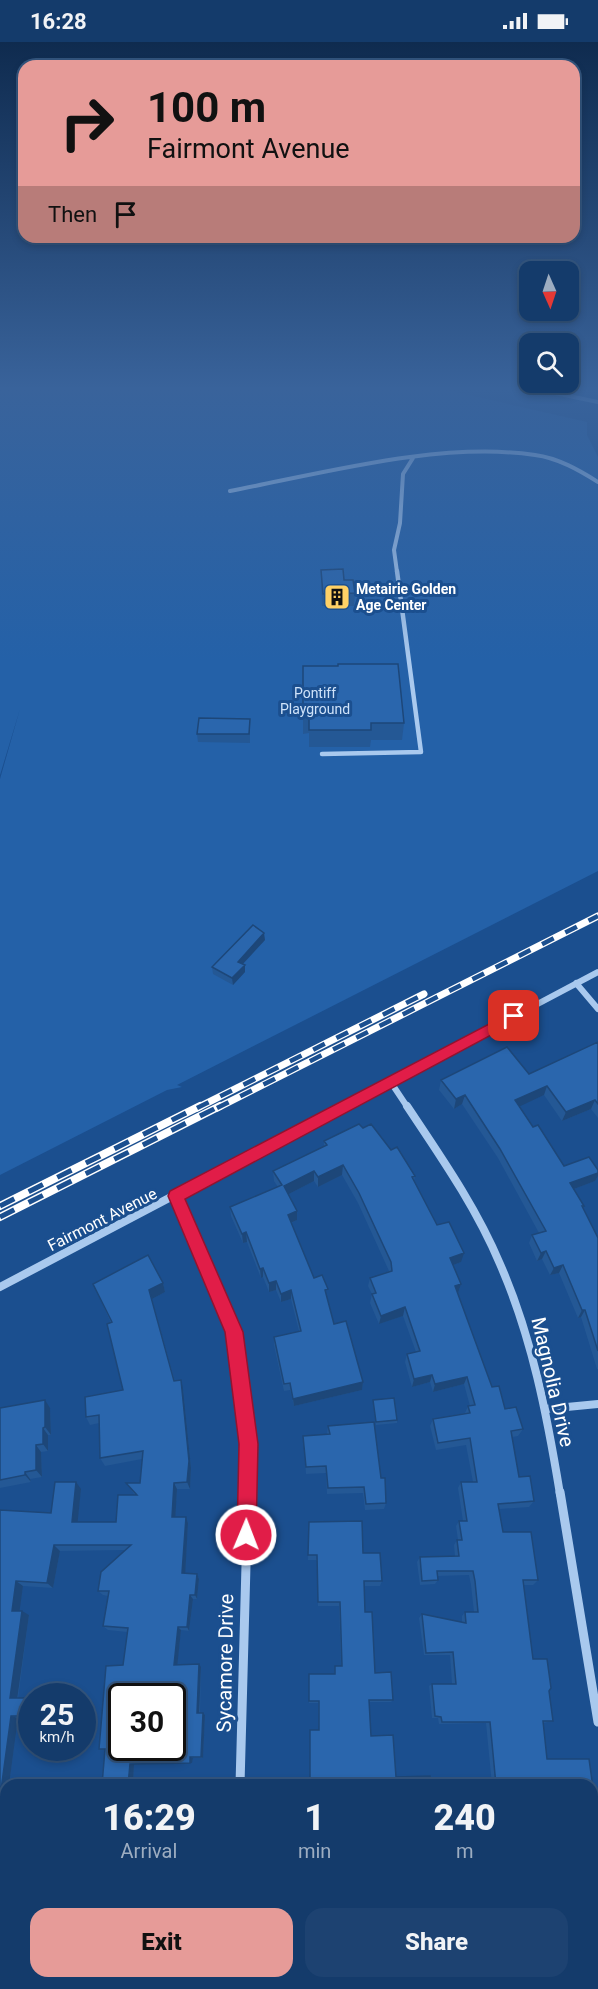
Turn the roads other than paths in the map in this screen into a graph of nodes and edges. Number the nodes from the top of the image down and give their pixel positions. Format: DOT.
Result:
graph roads {
  1 [pos="288,480"];
  2 [pos="404,480"];
  3 [pos="230,491"];
  4 [pos="322,754"];
  5 [pos="598,972"];
  6 [pos="576,983"];
  7 [pos="598,1009"];
  8 [pos="390,1081"];
  9 [pos="176,1196"];
  10 [pos="0,1287"];
  11 [pos="598,1404"];
  12 [pos="546,1409"];
  13 [pos="598,1722"];
  14 [pos="240,1779"];
  1 -- 3 [label="street"];
  2 -- 4 [label="street"];
  5 -- 6 [label="street, Fairmont Avenue"];
  6 -- 7 [label="street"];
  6 -- 8 [label="street, Fairmont Avenue"];
  8 -- 9 [label="street, Fairmont Avenue"];
  8 -- 12 [label="street, Magnolia Drive"];
  9 -- 10 [label="street, Fairmont Avenue"];
  9 -- 14 [label="street, Sycamore Drive"];
  11 -- 12 [label="street"];
  12 -- 13 [label="street, Magnolia Drive"];
}
